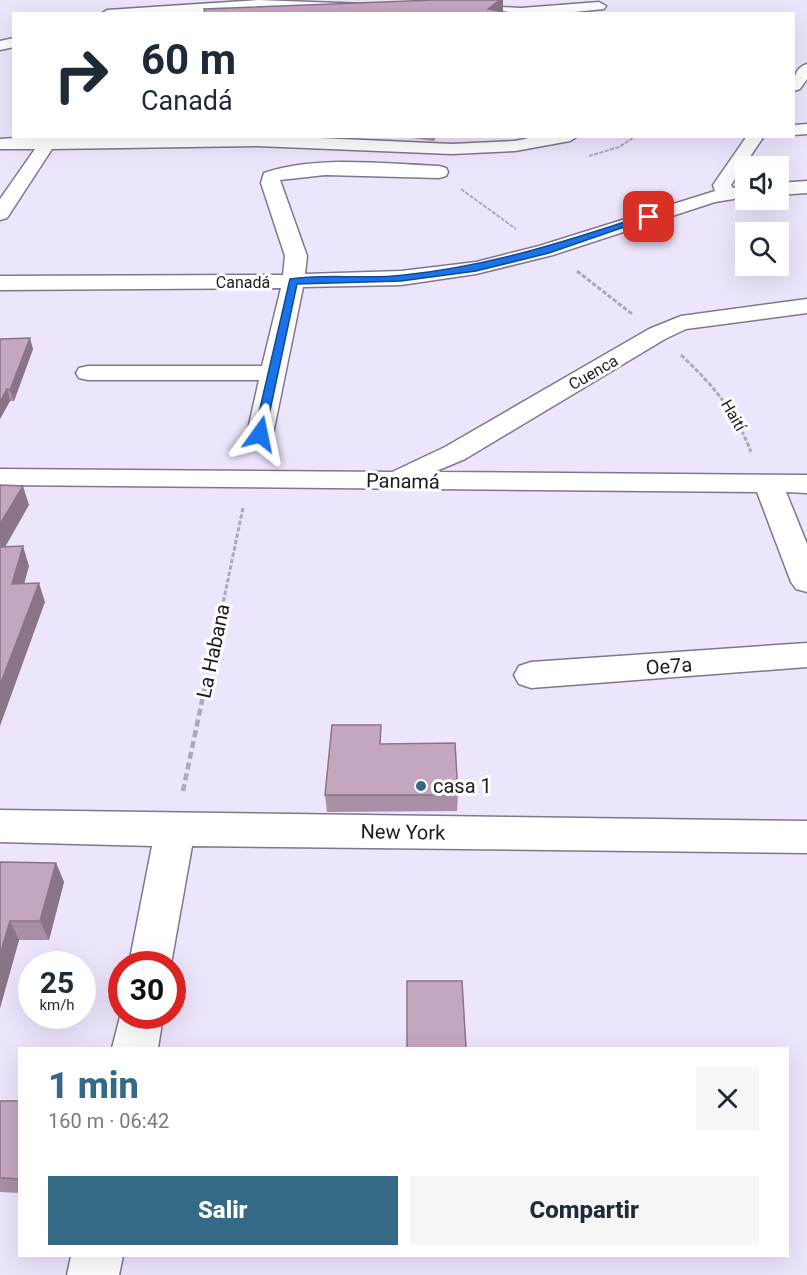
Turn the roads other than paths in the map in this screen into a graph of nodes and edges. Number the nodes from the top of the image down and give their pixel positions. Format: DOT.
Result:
graph roads {
  1 [pos="596,3"];
  2 [pos="385,9"];
  3 [pos="445,9"];
  4 [pos="137,12"];
  5 [pos="521,12"];
  6 [pos="612,12"];
  7 [pos="807,69"];
  8 [pos="799,84"];
  9 [pos="559,138"];
  10 [pos="755,138"];
  11 [pos="260,139"];
  12 [pos="49,141"];
  13 [pos="0,144"];
  14 [pos="742,156"];
  15 [pos="735,166"];
  16 [pos="446,178"];
  17 [pos="807,187"];
  18 [pos="789,188"];
  19 [pos="735,192"];
  20 [pos="735,192"];
  21 [pos="0,214"];
  22 [pos="293,281"];
  23 [pos="0,283"];
  24 [pos="807,306"];
  25 [pos="88,373"];
  26 [pos="272,373"];
  27 [pos="260,434"];
  28 [pos="0,477"];
  29 [pos="393,481"];
  30 [pos="768,484"];
  31 [pos="807,484"];
  32 [pos="807,582"];
  33 [pos="807,655"];
  34 [pos="531,675"];
  35 [pos="178,812"];
  36 [pos="0,826"];
  37 [pos="807,837"];
  38 [pos="152,951"];
  39 [pos="139,1029"];
  40 [pos="135,1047"];
  41 [pos="97,1257"];
  42 [pos="93,1275"];
  1 -- 5 [label="street"];
  1 -- 6 [label="street"];
  2 -- 4 [label="street"];
  3 -- 5 [label="street"];
  7 -- 8 [label="street"];
  9 -- 11 [label="street"];
  10 -- 14 [label="street"];
  11 -- 12 [label="street"];
  12 -- 13 [label="street"];
  12 -- 21 [label="street"];
  15 -- 19 [label="street"];
  16 -- 22 [label="street"];
  17 -- 18 [label="street"];
  20 -- 22 [label="street, Canadá"];
  22 -- 23 [label="street, Canadá"];
  22 -- 26 [label="street"];
  24 -- 29 [label="street, Cuenca"];
  25 -- 26 [label="street"];
  26 -- 27 [label="street"];
  28 -- 29 [label="street, Panamá"];
  29 -- 30 [label="street, Panamá"];
  30 -- 31 [label="street, Panamá"];
  30 -- 32 [label="street"];
  33 -- 34 [label="street, Oe7a"];
  35 -- 36 [label="street, New York"];
  35 -- 37 [label="street, New York"];
  35 -- 38 [label="street"];
  39 -- 40 [label="street"];
  41 -- 42 [label="street"];
}
